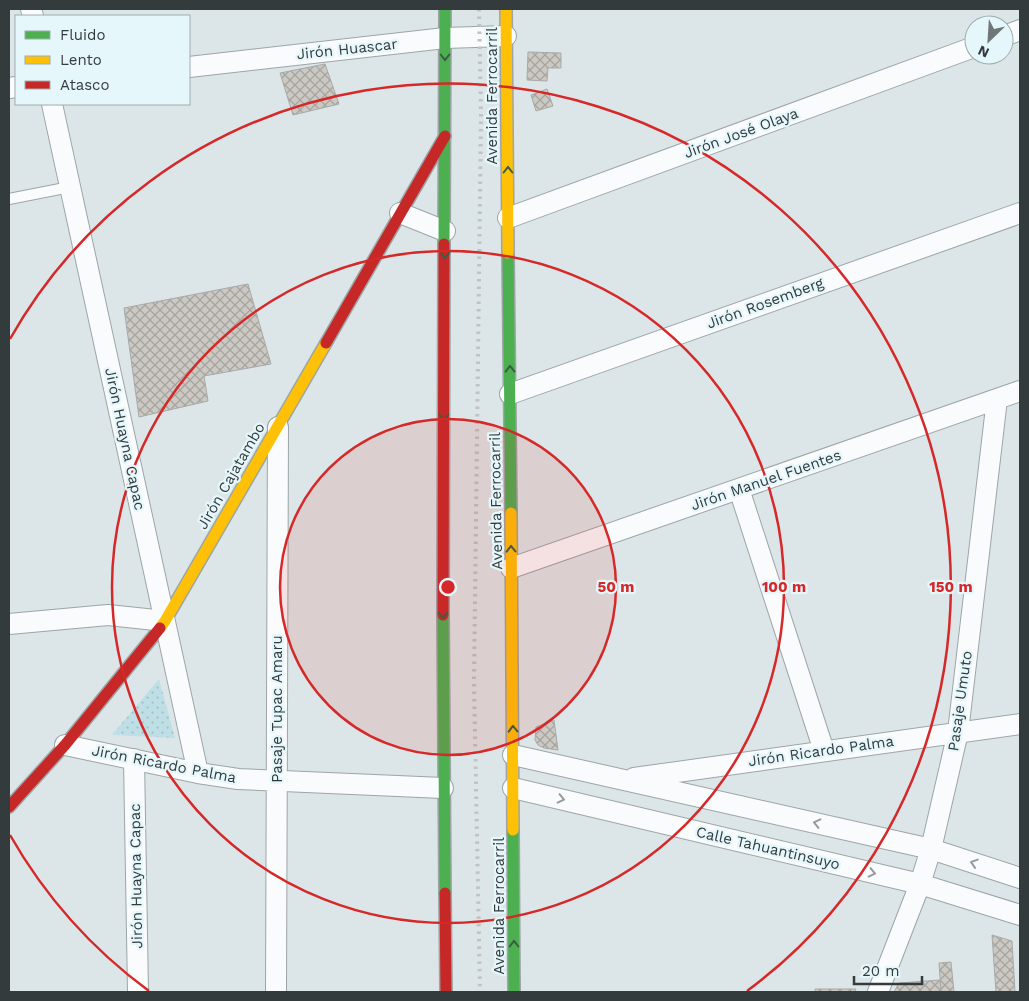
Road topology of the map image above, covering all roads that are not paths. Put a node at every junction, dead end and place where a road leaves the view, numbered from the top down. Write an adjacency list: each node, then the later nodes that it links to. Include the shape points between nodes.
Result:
1 (445, 9): 4 (main road)
2 (506, 9): 3 (main road, Avenida Ferrocarril)
3 (506, 36): 4 (street, Jirón Huascar); 13 (main road, Avenida Ferrocarril, one-way to 3)
4 (445, 38): 6 (street, Jirón Huascar); 8 (main road, one-way to 8)
5 (964, 51): 13 (street, Jirón José Olaya)
6 (190, 67)
7 (52, 105): 9 (street, Jirón Huayna Capac)
8 (445, 136): 11 (main road, Jirón Cajatambo); 14 (main road)
9 (70, 187): 10 (lane); 21 (street, Jirón Huayna Capac)
10 (9, 199)
11 (400, 213): 14 (street); 18 (main road, Jirón Cajatambo)
12 (1020, 213): 16 (street, Jirón Rosemberg)
13 (508, 218): 16 (main road, Avenida Ferrocarril, one-way to 13)
14 (445, 231): 32 (main road, one-way to 32)
15 (1020, 391): 17 (street, Jirón Manuel Fuentes)
16 (510, 394): 20 (main road, Avenida Ferrocarril, one-way to 16)
17 (997, 399): 19 (street, Jirón Manuel Fuentes); 24 (street, Pasaje Umuto)
18 (278, 425): 21 (main road, Jirón Cajatambo); 31 (street, Pasaje Tupac Amaru)
19 (740, 489): 20 (street, Jirón Manuel Fuentes); 26 (street)
20 (511, 568): 27 (main road, Avenida Ferrocarril, one-way to 20)
21 (165, 621): 22 (street, via 108,615); 25 (main road, Jirón Cajatambo); 29 (street, Jirón Huayna Capac)
22 (9, 624)
23 (1020, 724): 24 (street, Jirón Ricardo Palma)
24 (958, 732): 26 (street, Jirón Ricardo Palma); 35 (street, Pasaje Umuto)
25 (64, 745): 28 (street, Jirón Ricardo Palma); 34 (main road, Jirón Cajatambo)
26 (824, 751): 30 (street, Jirón Ricardo Palma)
27 (513, 755): 30 (street); 33 (main road, Avenida Ferrocarril)
28 (134, 759): 29 (street, Jirón Ricardo Palma); 39 (street, Jirón Huayna Capac)
29 (198, 774): 31 (street, Jirón Ricardo Palma)
30 (622, 780): 35 (street, one-way to 30)
31 (277, 781): 32 (street, Jirón Ricardo Palma); 40 (street, Pasaje Tupac Amaru)
32 (443, 788): 41 (main road)
33 (513, 788): 37 (street, Calle Tahuantinsuyo, one-way to 37); 42 (main road, Avenida Ferrocarril, one-way to 33)
34 (9, 807)
35 (931, 849): 36 (street, one-way to 35); 37 (street, Pasaje Umuto)
36 (1020, 878)
37 (920, 884): 38 (street, Calle Tahuantinsuyo); 43 (street, Pasaje Umuto)
38 (1020, 915)
39 (138, 992)
40 (276, 992)
41 (446, 992)
42 (514, 992)
43 (878, 992)

